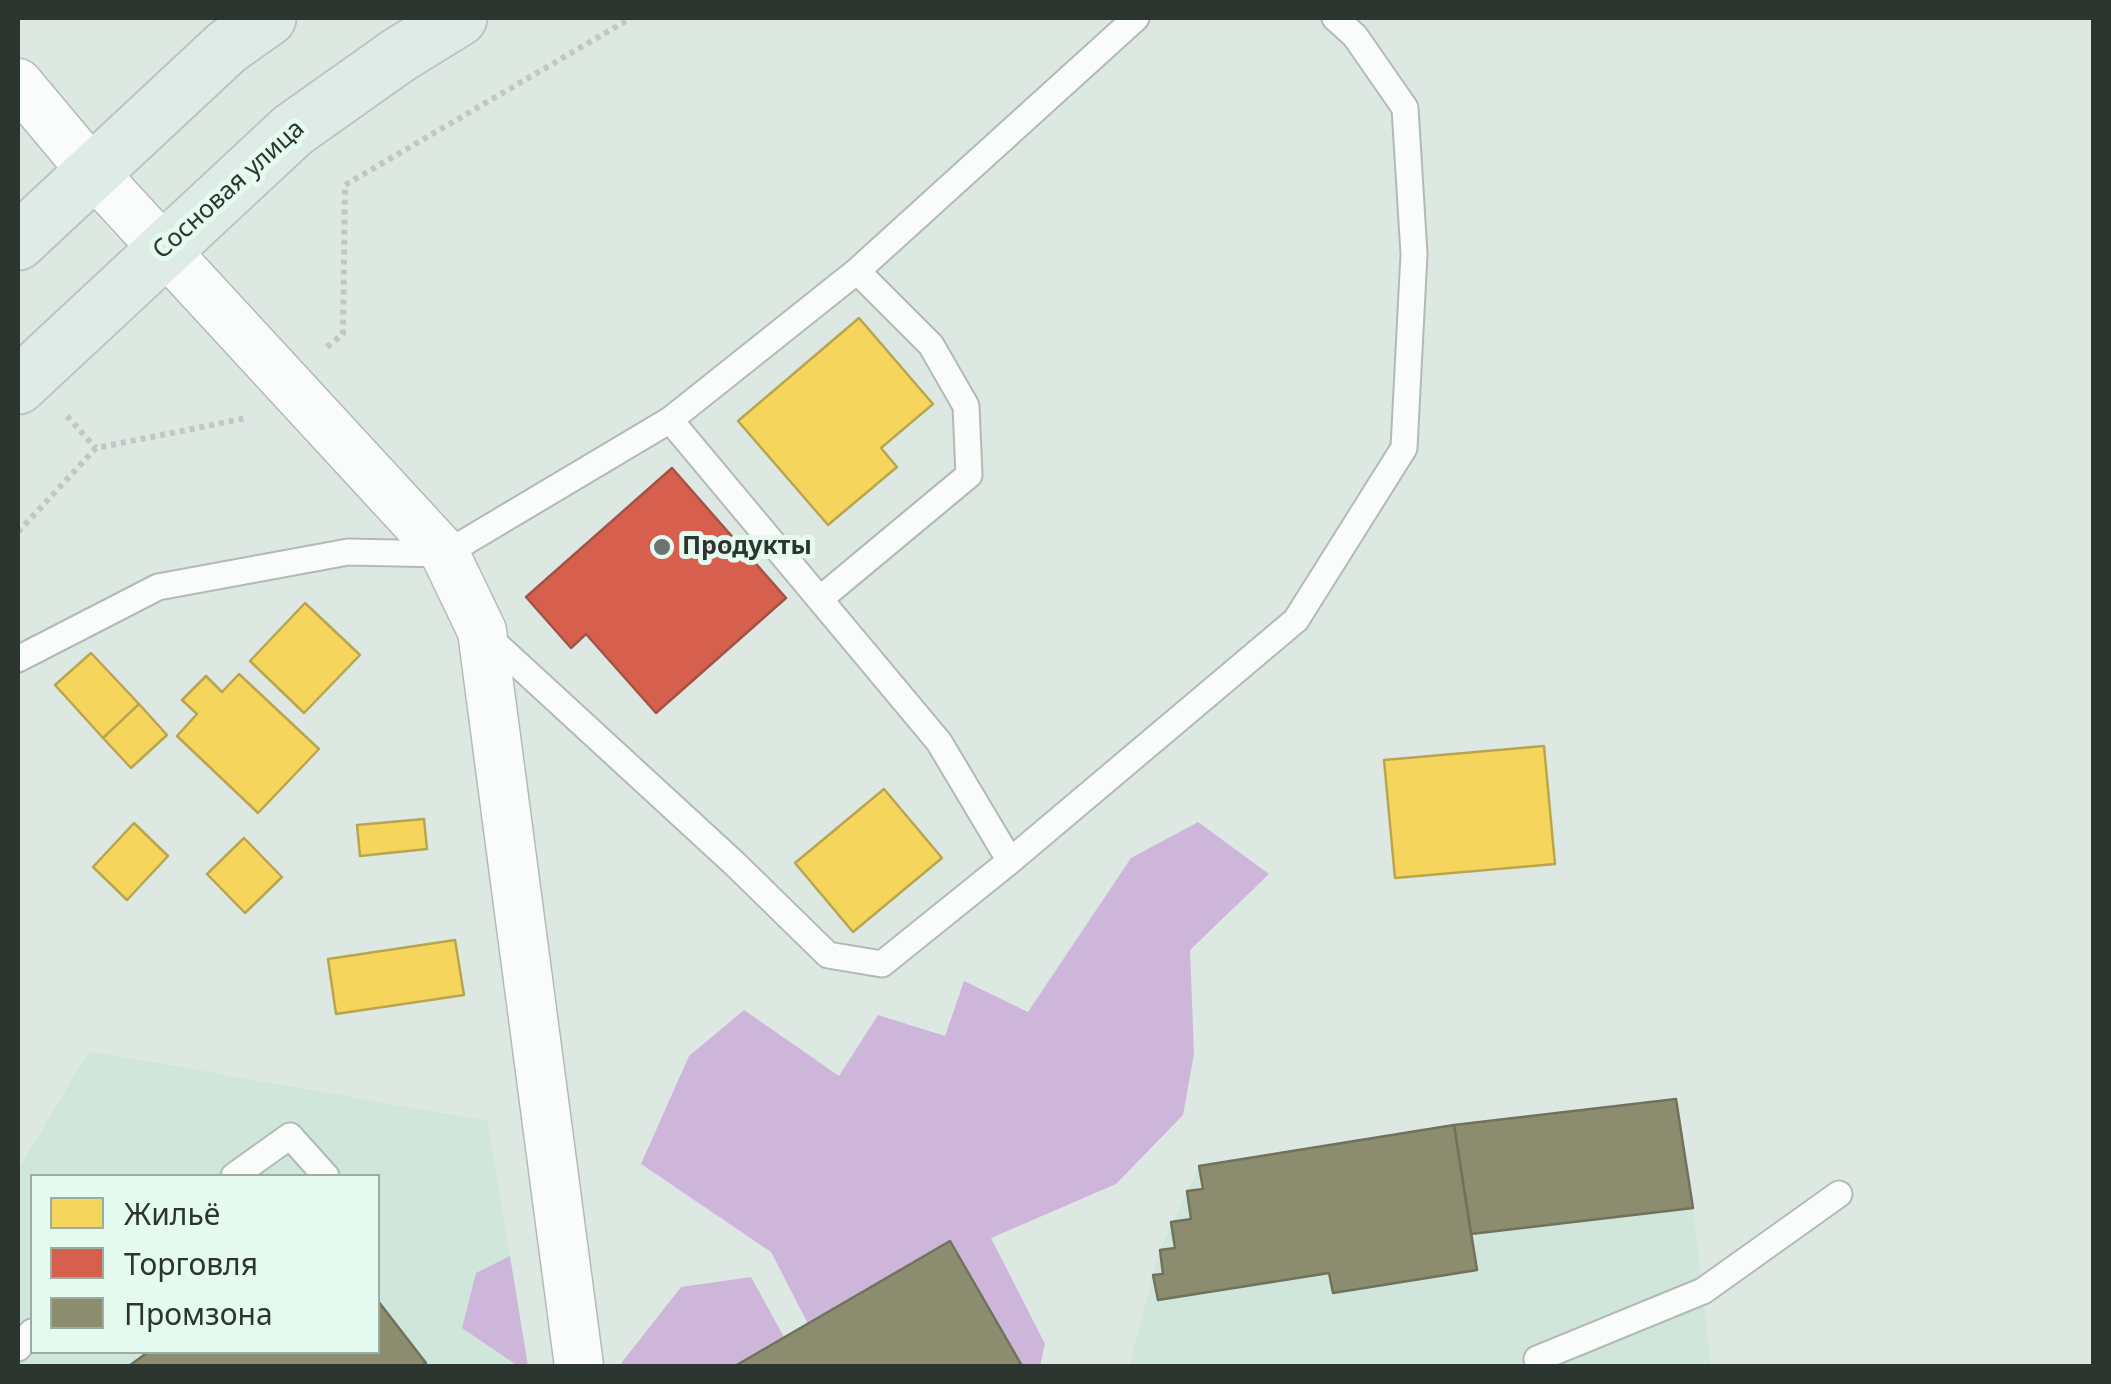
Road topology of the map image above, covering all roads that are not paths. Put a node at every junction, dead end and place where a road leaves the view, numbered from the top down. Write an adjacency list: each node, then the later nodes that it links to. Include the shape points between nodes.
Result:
1 (268, 18): 6 (main road, via 227,46)
2 (459, 18): 8 (main road, Сосновая улица, via 292,130)
3 (1136, 18): 9 (lane)
4 (1335, 18): 16 (lane, via 1405,108 1414,254 1404,448 1296,620)
5 (18, 83): 6 (street)
6 (91, 170): 7 (main road); 8 (street)
7 (18, 242)
8 (164, 248): 10 (main road, Сосновая улица); 12 (street)
9 (857, 271): 11 (lane); 13 (lane, via 931,346 966,406 970,475)
10 (18, 386)
11 (670, 420): 12 (lane); 13 (lane)
12 (445, 554): 14 (street); 15 (lane, via 348,552 158,586)
13 (820, 599): 16 (lane, via 938,742)
14 (482, 631): 16 (lane, via 828,956 882,964); 21 (street)
15 (18, 659)
16 (1010, 861)
17 (237, 1174): 18 (lane, via 290,1136)
18 (324, 1174)
19 (1839, 1194): 20 (lane, via 1703,1292)
20 (1529, 1364)
21 (579, 1366)

